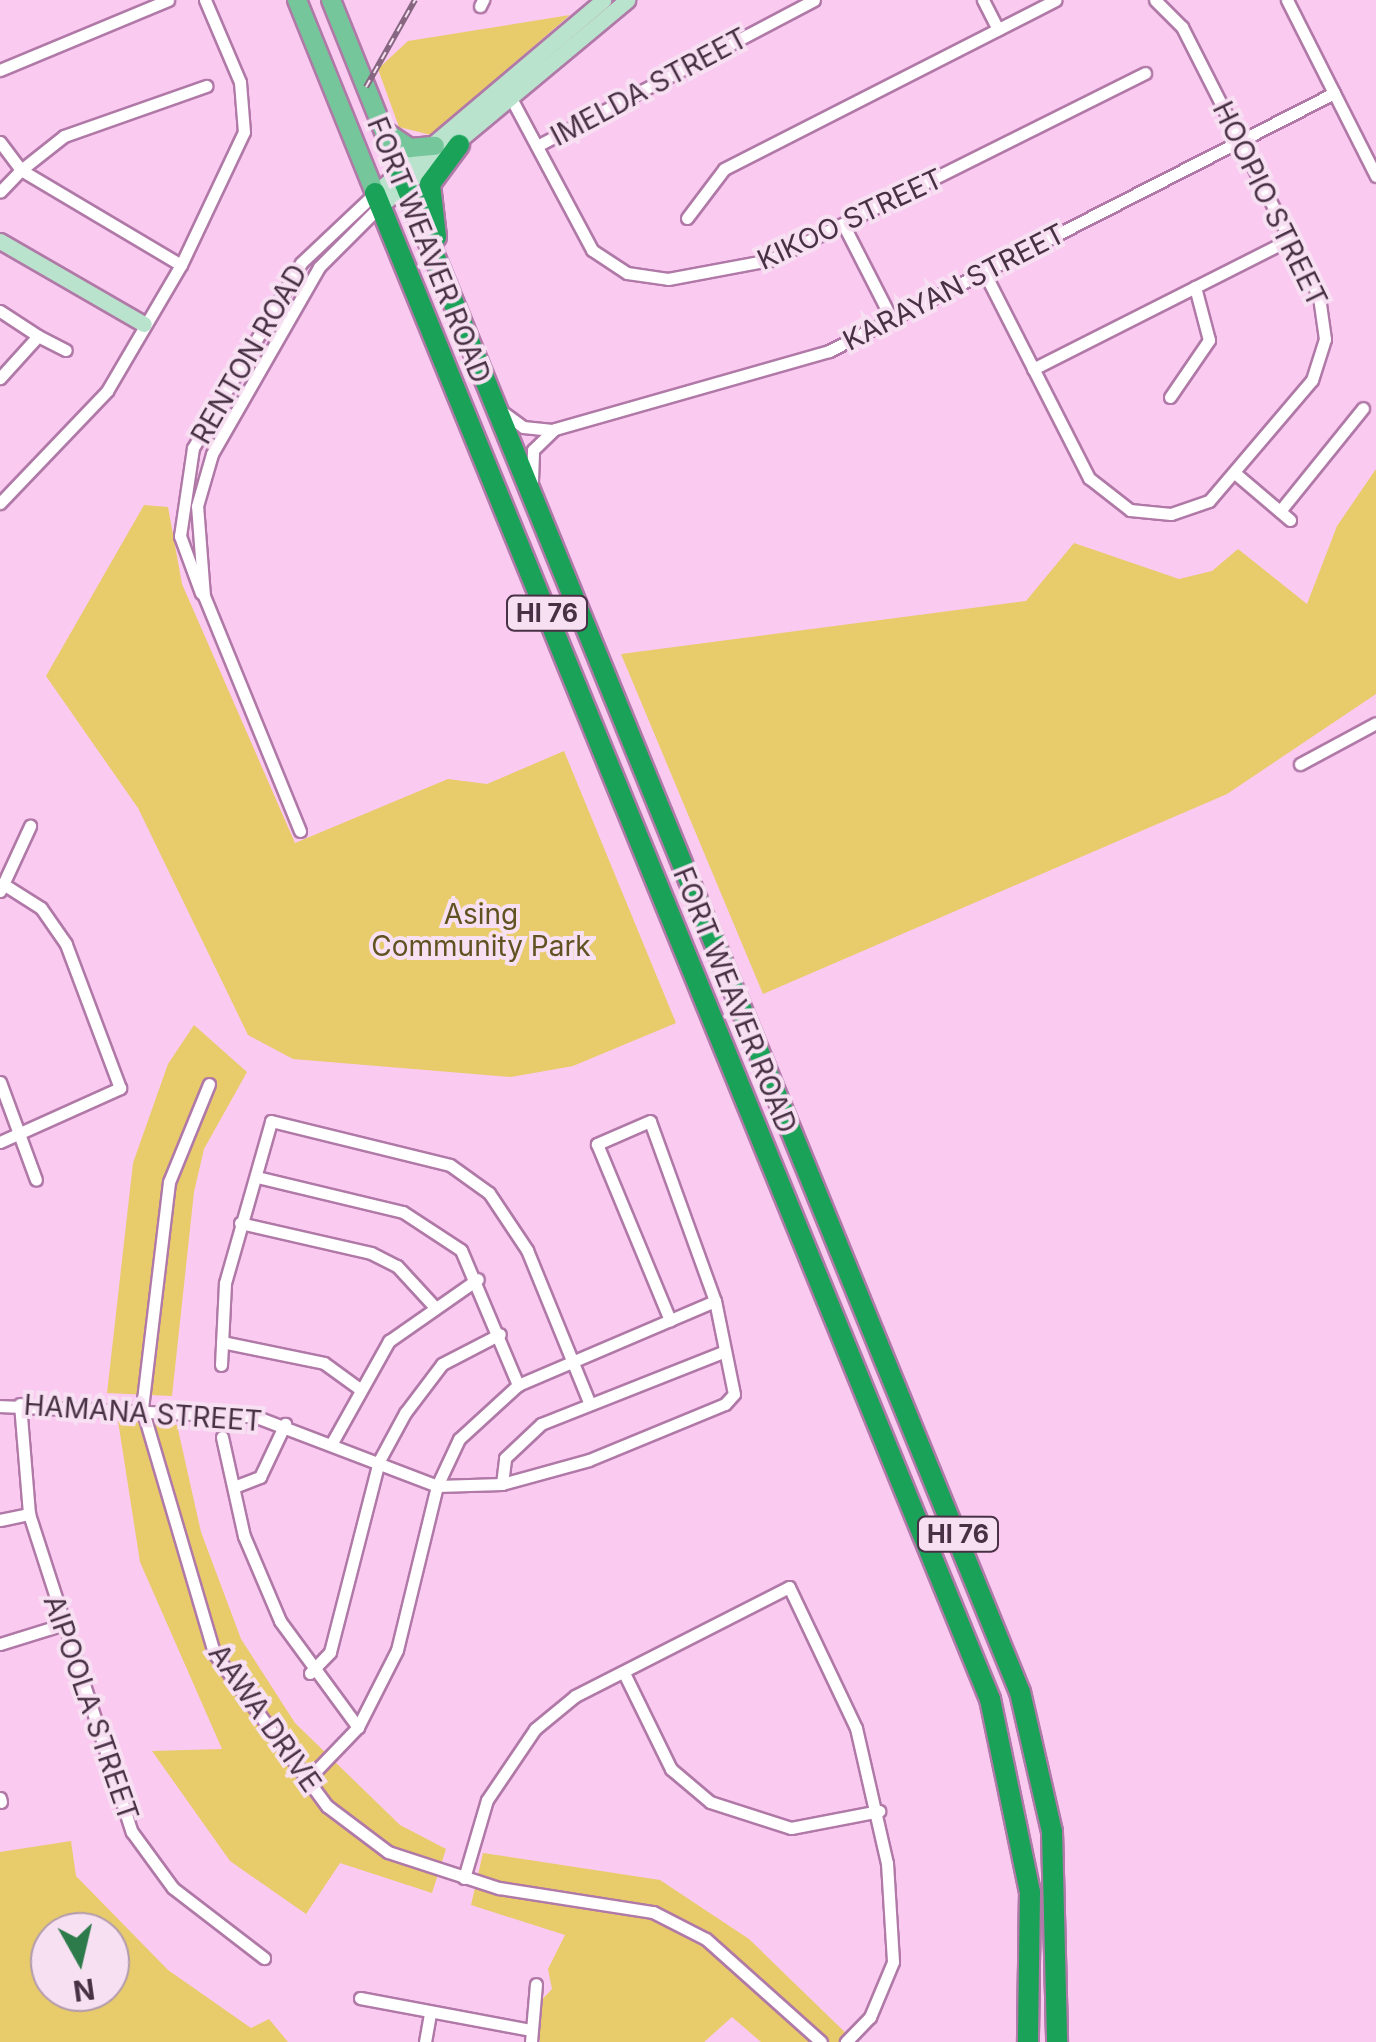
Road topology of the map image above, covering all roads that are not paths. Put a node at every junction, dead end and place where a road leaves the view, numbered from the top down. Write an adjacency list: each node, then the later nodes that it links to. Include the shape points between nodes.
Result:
1 (168, 0): 14 (street)
2 (206, 0): 34 (street, via 240,82 244,132)
3 (297, 0): 27 (main road, FORT WEAVER ROAD / HI 76)
4 (330, 0): 19 (main road, FORT WEAVER ROAD / HI 76)
5 (602, 0): 13 (street, RENTON ROAD)
6 (627, 0): 13 (street, RENTON ROAD)
7 (814, 0): 24 (street, IMELDA STREET)
8 (983, 0): 12 (street)
9 (1055, 0): 12 (street)
10 (1155, 0): 20 (street, HOOPIO STREET, via 1182,28)
11 (1287, 0): 17 (street)
12 (998, 29): 29 (street, via 724,169)
13 (579, 31): 18 (street, RENTON ROAD); 23 (street, RENTON ROAD)
14 (0, 70)
15 (1145, 73): 30 (street, KIKOO STREET)
16 (206, 86): 25 (street, via 64,136)
17 (1334, 92): 20 (street, KARAYAN STREET); 26 (street)
18 (512, 100): 22 (street, RENTON ROAD); 24 (street, KIKOO STREET)
19 (382, 128): 23 (main road, via 410,148); 27 (main road, FORT WEAVER ROAD / HI 76)
20 (1240, 141): 31 (street, HOOPIO STREET); 35 (street, KARAYAN STREET)
21 (0, 142): 25 (street)
22 (460, 144): 27 (street, RENTON ROAD); 33 (highway, via 430,184)
23 (435, 146): 27 (street, RENTON ROAD)
24 (537, 146): 30 (street, KIKOO STREET, via 586,242 637,277 742,269)
25 (21, 170): 28 (street); 34 (street)
26 (1376, 176)
27 (390, 191): 33 (highway, FORT WEAVER ROAD / HI 76); 51 (street, RENTON ROAD, via 325,259 208,463 195,521); 51 (street, RENTON ROAD, via 300,263 193,448 180,536); 105 (highway, FORT WEAVER ROAD / HI 76, via 1008,1757 1030,1892)
28 (0, 192)
29 (687, 218)
30 (844, 226): 38 (street)
31 (1290, 239): 36 (street); 48 (street, HOOPIO STREET, via 1322,307 1324,350 1312,380)
32 (0, 242): 39 (street)
33 (434, 258): 45 (highway, FORT WEAVER ROAD / HI 76)
34 (181, 265): 39 (street)
35 (984, 272): 38 (street, KARAYAN STREET); 42 (street, HOOPIO STREET)
36 (1195, 287): 42 (street); 44 (street, via 1209,340)
37 (0, 311): 40 (street)
38 (892, 320): 47 (street, KARAYAN STREET, via 798,363 666,390)
39 (144, 324): 50 (street, via 107,391)
40 (38, 336): 41 (street); 43 (street)
41 (66, 350)
42 (1033, 368): 48 (street, HOOPIO STREET, via 1089,478 1121,505 1181,513)
43 (0, 378)
44 (1170, 398)
45 (492, 400): 47 (street, via 523,427); 49 (highway, FORT WEAVER ROAD / HI 76)
46 (1364, 408): 48 (street, via 1285,515)
47 (554, 430): 49 (street, via 531,455)
48 (1236, 474)
49 (534, 499): 106 (highway, FORT WEAVER ROAD / HI 76, via 1020,1692 1052,1832)
50 (0, 503)
51 (204, 596): 55 (street, RENTON ROAD)
52 (1376, 723): 53 (street)
53 (1300, 764)
54 (30, 826): 56 (street)
55 (300, 831)
56 (2, 888): 59 (street, via 42,908 66,944 120,1088)
57 (0, 1082): 59 (street)
58 (209, 1084): 78 (street, AAWA DRIVE, via 170,1182)
59 (21, 1134): 60 (street); 62 (street)
60 (0, 1142)
61 (256, 1177): 63 (street); 64 (street, via 403,1212 461,1250); 71 (street, via 271,1121 420,1156 472,1178 528,1250)
62 (36, 1180)
63 (240, 1222): 66 (street, via 370,1253 397,1266); 69 (street)
64 (478, 1280): 66 (street); 68 (street)
65 (715, 1302): 67 (street); 67 (street, HAMANA STREET, via 653,1123 598,1144); 70 (street, HAMANA STREET)
66 (432, 1304): 74 (street)
67 (670, 1320): 71 (street)
68 (500, 1334): 73 (street); 82 (street, via 442,1364)
69 (222, 1342): 72 (street); 74 (street, via 324,1363)
70 (725, 1351): 75 (street); 83 (street, HAMANA STREET, via 734,1394 725,1404)
71 (571, 1362): 73 (street); 75 (street)
72 (221, 1366)
73 (518, 1385): 85 (street, via 458,1439)
74 (357, 1387): 81 (street)
75 (589, 1402): 83 (street, via 520,1440 505,1458)
76 (20, 1404): 77 (street, HAMANA STREET); 78 (street, HAMANA STREET); 86 (street, AIPOOLA STREET)
77 (0, 1406)
78 (142, 1408): 79 (street, HAMANA STREET); 93 (street, AAWA DRIVE, via 214,1652)
79 (285, 1424): 81 (street, HAMANA STREET); 84 (street, HAMANA STREET, via 260,1477)
80 (222, 1437): 84 (street, HAMANA STREET)
81 (333, 1442): 82 (street, HAMANA STREET)
82 (379, 1461): 85 (street, HAMANA STREET); 90 (street, via 342,1618 330,1652)
83 (502, 1484): 85 (street, HAMANA STREET)
84 (234, 1486): 90 (street, HAMANA STREET, via 258,1570)
85 (437, 1486): 92 (street, via 397,1650)
86 (28, 1514): 87 (street); 88 (street, AIPOOLA STREET)
87 (0, 1520)
88 (61, 1625): 89 (street); 96 (street, AIPOOLA STREET, via 132,1832 173,1888)
89 (0, 1644)
90 (310, 1673): 92 (street, HAMANA STREET)
91 (624, 1673): 94 (street, via 671,1769 710,1802 791,1828); 94 (street, via 789,1587 838,1680); 95 (street, via 575,1696 508,1761)
92 (358, 1728): 93 (street)
93 (306, 1782): 95 (street, AAWA DRIVE, via 388,1852)
94 (878, 1810): 104 (street, via 892,1962 885,1991)
95 (464, 1878): 103 (street, AAWA DRIVE, via 652,1912 706,1939)
96 (264, 1958)
97 (536, 1984): 100 (street)
98 (360, 1998): 99 (street)
99 (430, 2013): 100 (street); 101 (street)
100 (526, 2029): 102 (street)
101 (425, 2042)
102 (531, 2042)
103 (821, 2042)
104 (846, 2042)
105 (1028, 2042)
106 (1057, 2042)

